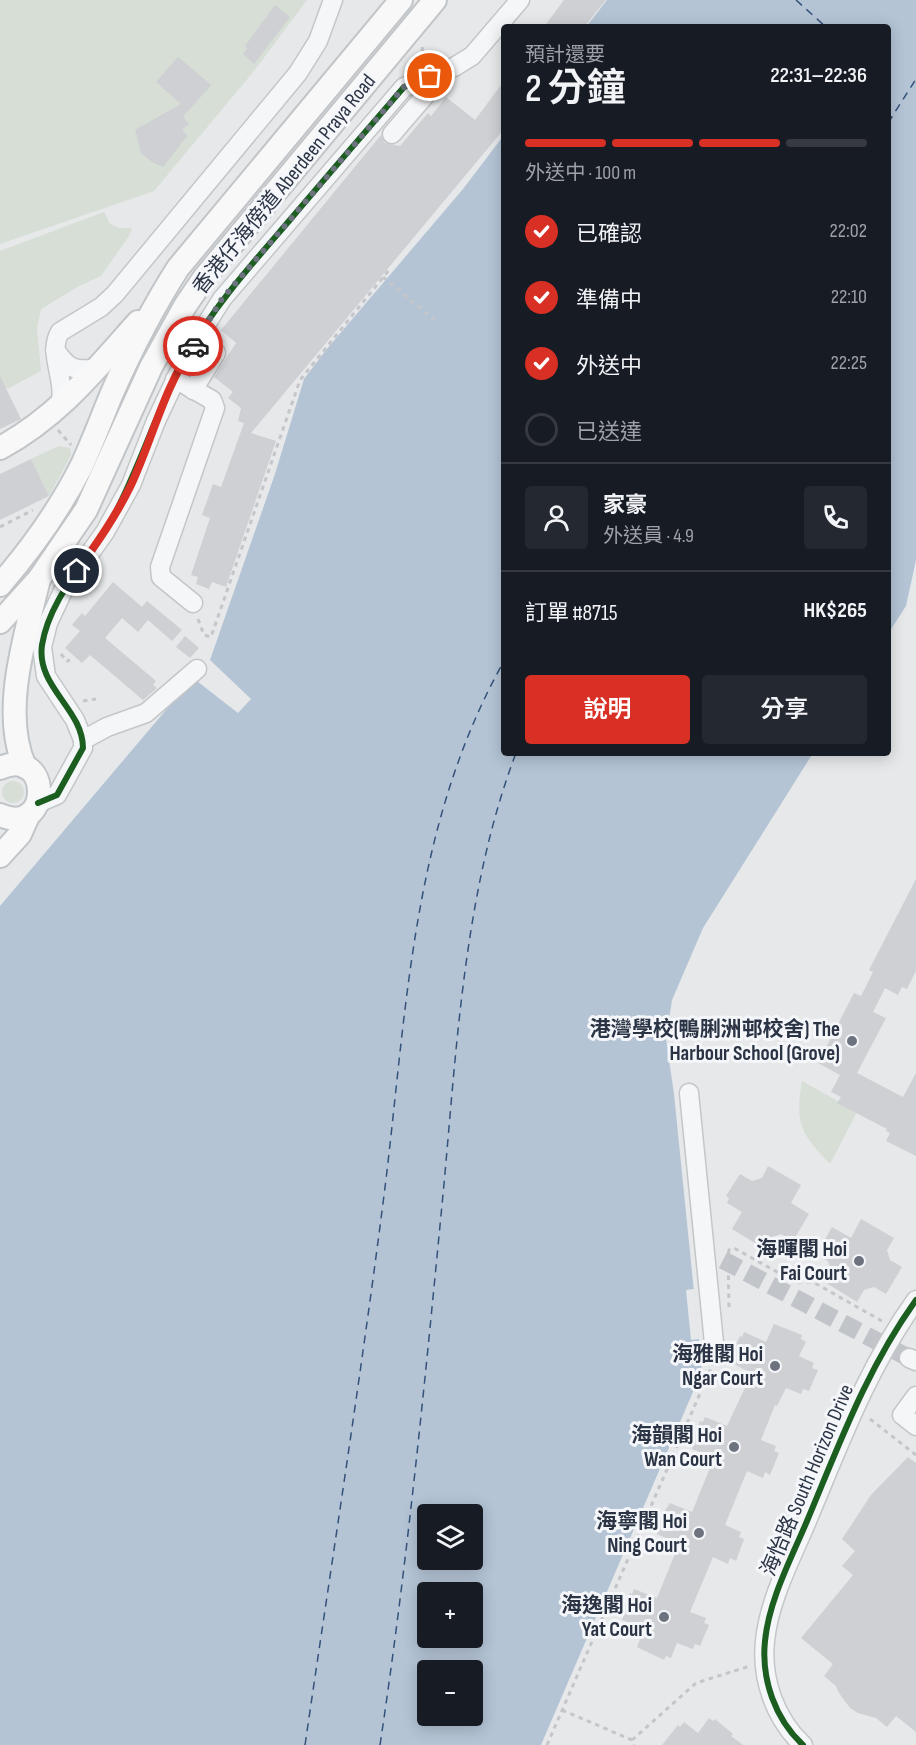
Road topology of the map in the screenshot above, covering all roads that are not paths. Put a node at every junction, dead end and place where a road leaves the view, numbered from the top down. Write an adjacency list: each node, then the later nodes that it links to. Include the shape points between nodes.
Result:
1 (333, 0): 11 (street, via 318,41 298,74 115,294 91,314 64,327)
2 (401, 0): 9 (main road, 香港仔海傍道 Aberdeen Praya Road, via 199,241)
3 (435, 0): 17 (main road, 香港仔海傍道 Aberdeen Praya Road, via 184,306 151,367 86,510)
4 (520, 0): 5 (street, via 472,56)
5 (428, 72): 6 (street, via 404,87); 7 (street, via 429,91)
6 (393, 100): 7 (street); 10 (street, via 222,299)
7 (409, 114): 8 (street)
8 (392, 134)
9 (159, 298): 12 (main road); 18 (main road, 香港仔海傍道 Aberdeen Praya Road, via 82,465 44,530)
10 (196, 340): 13 (street); 14 (street, via 216,353)
11 (54, 346): 12 (street, via 71,368); 15 (street, via 62,380)
12 (96, 368): 15 (main road)
13 (175, 379): 14 (street); 23 (street, via 131,484 105,532 63,591 48,623 42,647 46,676 75,720)
14 (194, 390): 19 (street, via 212,400 215,408 160,567 162,577)
15 (60, 406): 16 (main road)
16 (0, 448)
17 (39, 579): 20 (main road, 香港仔海傍道 Aberdeen Praya Road); 25 (main road, via 16,678 17,743)
18 (0, 585)
19 (193, 603)
20 (0, 622)
21 (197, 669): 23 (street, via 146,712)
22 (0, 736): 24 (main road)
23 (83, 740): 26 (street, via 83,748)
24 (0, 767): 25 (main road, via 8,765)
25 (31, 772): 26 (street); 27 (main road, via 40,793)
26 (66, 777): 27 (street, via 57,795)
27 (33, 809): 28 (main road, via 13,819); 29 (main road, via 20,834)
28 (0, 815)
29 (0, 856)
30 (689, 1093): 32 (street, via 714,1260)
31 (916, 1300): 35 (street, 海怡路 South Horizon Drive, via 862,1392 768,1622 768,1685 785,1724)
32 (715, 1348)
33 (916, 1396): 34 (street, via 902,1415)
34 (916, 1426)
35 (803, 1745)

